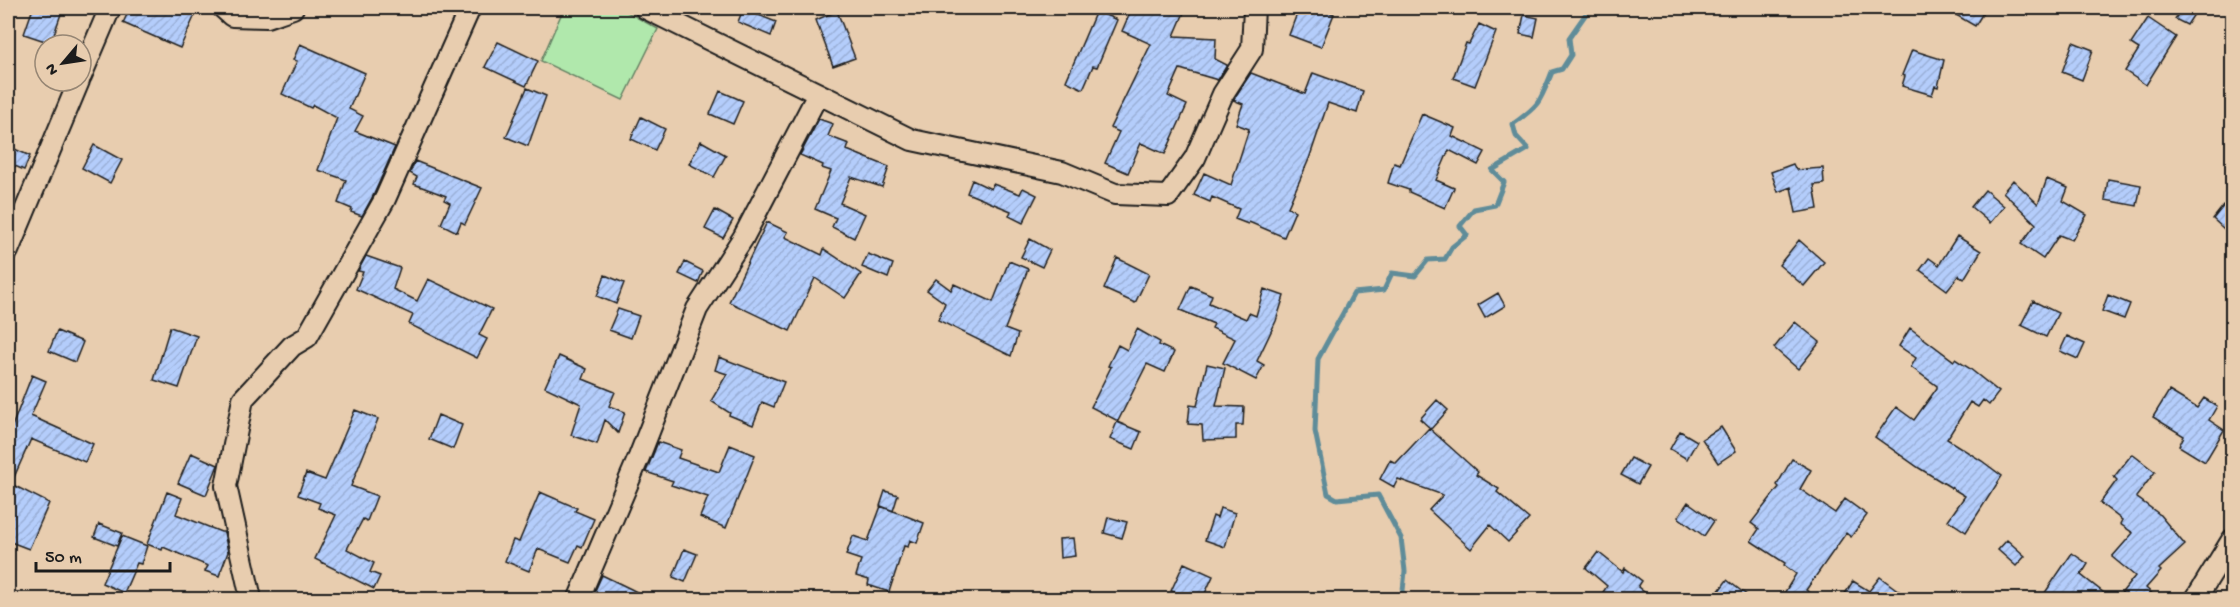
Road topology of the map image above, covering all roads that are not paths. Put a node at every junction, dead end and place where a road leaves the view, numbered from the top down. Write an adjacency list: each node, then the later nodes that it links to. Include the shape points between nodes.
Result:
1 (110, 8): 7 (street)
2 (223, 8): 3 (street, via 232,16 267,16)
3 (293, 8)
4 (470, 8): 12 (street, via 385,199 307,337 292,346 243,399 226,486)
5 (645, 8): 9 (street)
6 (1254, 8): 9 (street, via 1252,49 1223,94 1195,158 1168,196 1115,194 1062,172 912,140)
7 (93, 48)
8 (74, 93): 10 (street)
9 (818, 94): 13 (street, via 743,238 697,309)
10 (8, 251)
11 (2232, 540): 14 (street)
12 (250, 594)
13 (578, 600)
14 (2195, 600)

